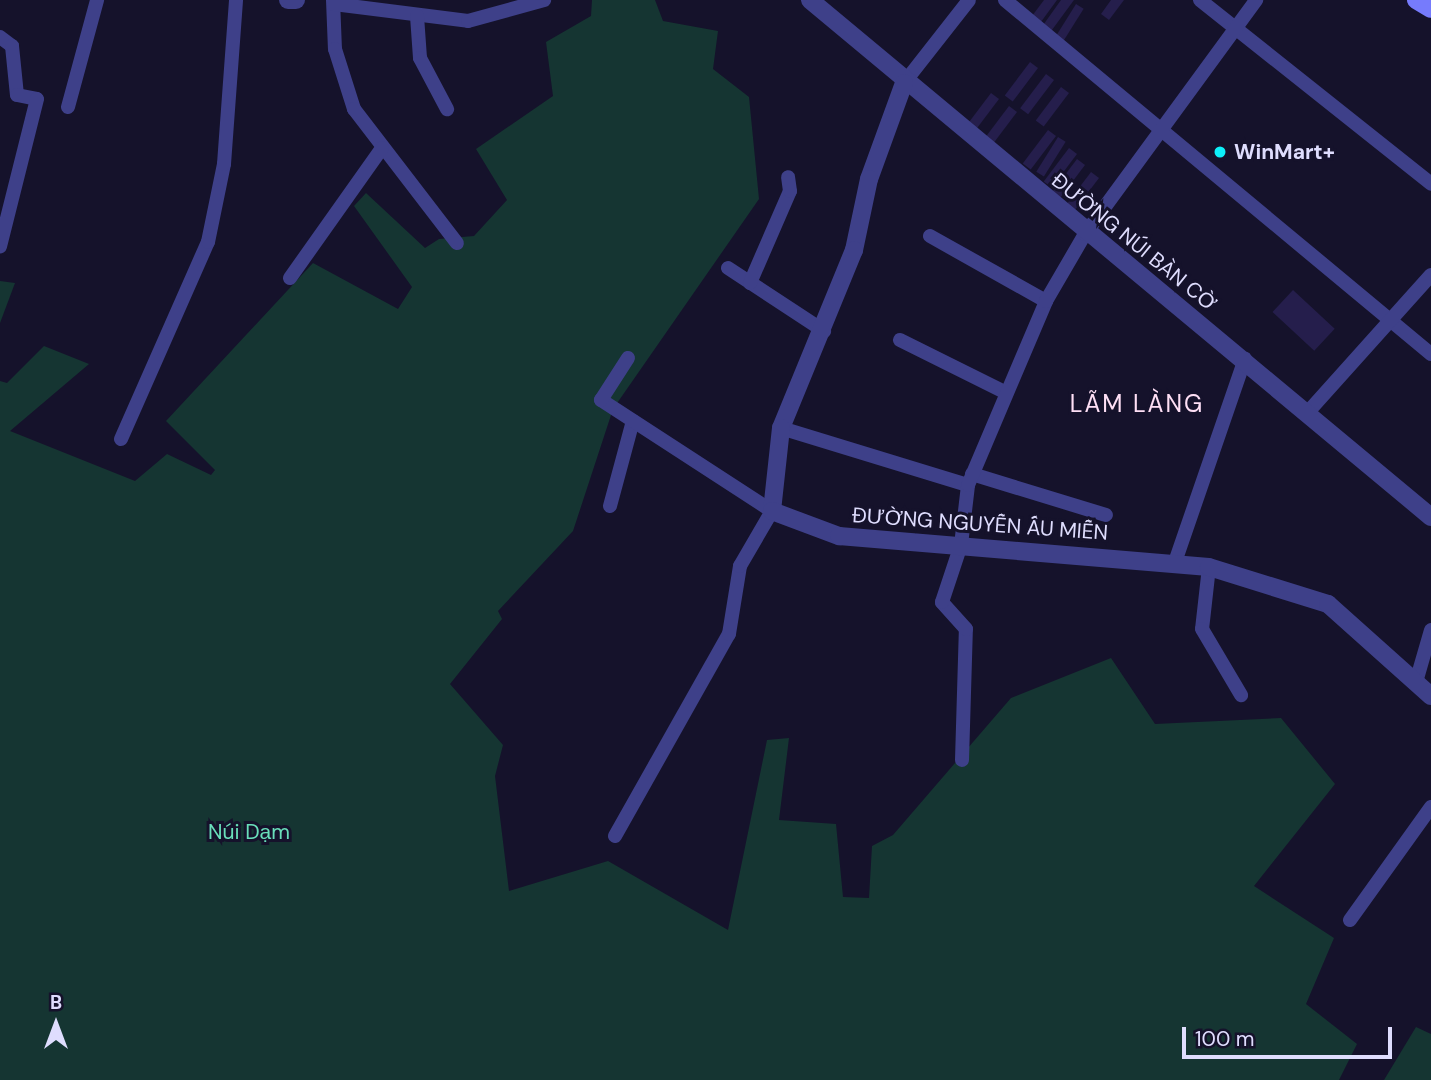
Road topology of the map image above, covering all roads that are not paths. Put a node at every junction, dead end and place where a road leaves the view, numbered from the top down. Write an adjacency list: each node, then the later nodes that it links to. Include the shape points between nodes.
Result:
1 (97, 0): 18 (street)
2 (236, 0): 43 (street, via 224,164 208,242)
3 (288, 0): 4 (street)
4 (296, 0)
5 (544, 0): 14 (street, via 468,21)
6 (810, 0): 17 (street, ĐƯỜNG NÚI BÀN CỜ)
7 (969, 0): 17 (street)
8 (1005, 0): 20 (street)
9 (1200, 0): 15 (street)
10 (1256, 0): 15 (street)
11 (1416, 0): 13 (main road)
12 (333, 2): 14 (street); 21 (street, via 335,49 354,109)
13 (1431, 9)
14 (417, 16): 19 (street, via 420,58)
15 (1236, 29): 20 (street); 23 (street)
16 (0, 37): 27 (street, via 12,46 17,95 37,99)
17 (904, 83): 24 (street, ĐƯỜNG NÚI BÀN CỜ); 34 (street)
18 (68, 107)
19 (447, 109)
20 (1162, 132): 24 (street); 33 (street)
21 (382, 148): 26 (street); 30 (street)
22 (788, 177): 31 (street, via 786,201)
23 (1431, 184)
24 (1085, 234): 32 (street); 38 (street, ĐƯỜNG NÚI BÀN CỜ)
25 (930, 236): 32 (street)
26 (457, 243)
27 (0, 246)
28 (728, 268): 31 (street)
29 (1431, 275): 33 (street)
30 (290, 278)
31 (750, 283): 34 (street)
32 (1046, 301): 39 (street)
33 (1386, 318): 36 (street); 40 (street)
34 (824, 331): 42 (street)
35 (900, 340): 39 (street)
36 (1431, 354)
37 (628, 358): 41 (street, via 601,401)
38 (1245, 359): 40 (street, ĐƯỜNG NÚI BÀN CỜ); 50 (street)
39 (1007, 393): 44 (street)
40 (1308, 412): 48 (street, ĐƯỜNG NÚI BÀN CỜ)
41 (634, 421): 45 (street); 46 (street)
42 (781, 428): 44 (street); 46 (street)
43 (121, 439)
44 (970, 479): 47 (street); 49 (street)
45 (610, 506)
46 (772, 510): 49 (street, ĐƯỜNG NGUYỄN ẤU MIỄN, via 839,536); 58 (street, via 740,566 729,635)
47 (1106, 515)
48 (1431, 517)
49 (961, 545): 50 (street, ĐƯỜNG NGUYỄN ẤU MIỄN); 56 (street, via 942,602 967,629)
50 (1175, 562): 51 (street, ĐƯỜNG NGUYỄN ẤU MIỄN)
51 (1209, 567): 53 (street, ĐƯỜNG NGUYỄN ẤU MIỄN, via 1328,604); 54 (street, via 1202,629)
52 (1431, 630): 53 (street)
53 (1416, 682): 55 (street, ĐƯỜNG NGUYỄN ẤU MIỄN)
54 (1241, 695)
55 (1431, 696)
56 (962, 760)
57 (1431, 807): 59 (street)
58 (615, 836)
59 (1350, 920)

